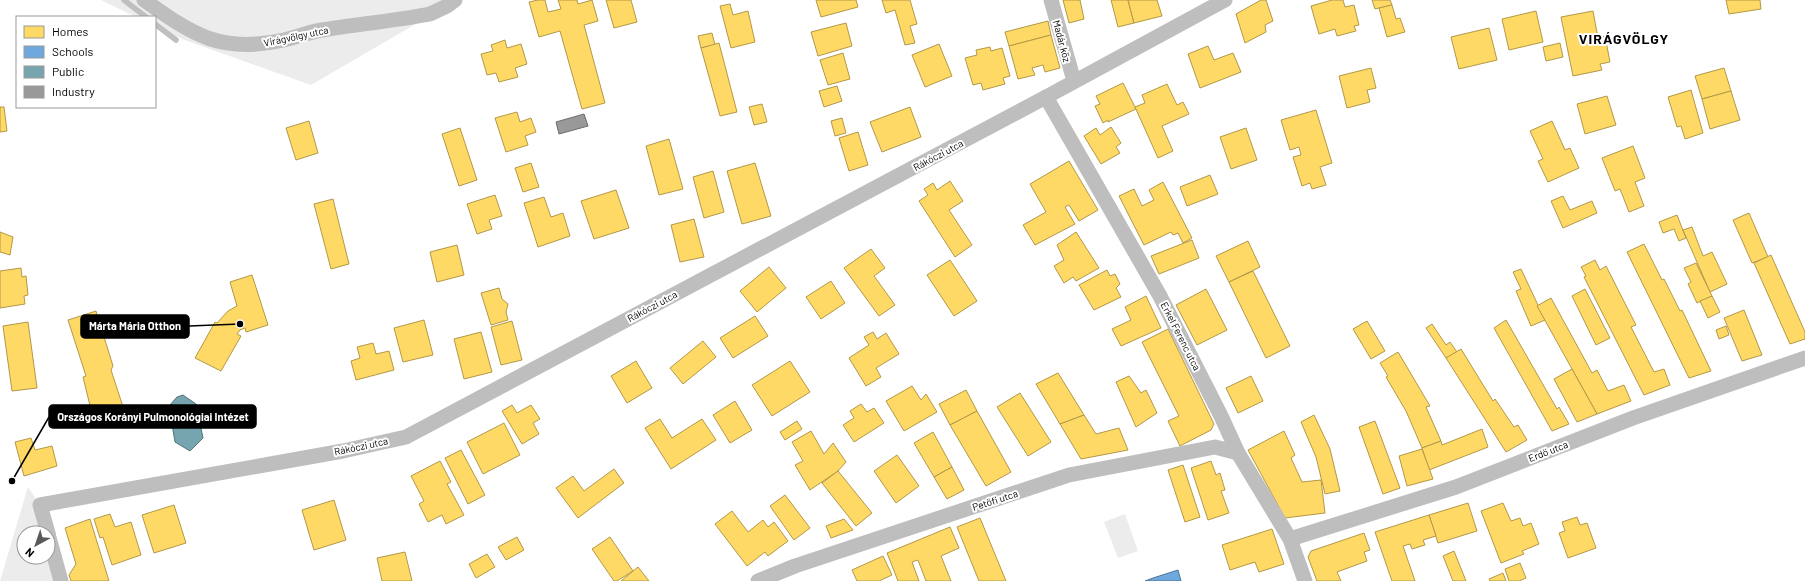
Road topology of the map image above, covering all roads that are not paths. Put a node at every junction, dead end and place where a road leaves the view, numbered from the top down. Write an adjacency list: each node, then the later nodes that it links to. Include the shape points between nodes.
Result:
1 (144, 0): 2 (street, Virágvölgy utca, via 198,35 218,42 244,45 283,40 320,30 430,14)
2 (455, 0)
3 (1051, 0): 5 (street, Madár köz)
4 (1225, 0): 5 (street, Rákóczi utca)
5 (1074, 81): 6 (street, Rákóczi utca)
6 (1046, 97): 8 (street, Erkel Ferenc utca, via 1160,296 1222,416); 9 (street, Rákóczi utca, via 406,436 343,451 40,505)
7 (1805, 358): 10 (street, Erdő utca, via 1633,418 1456,487)
8 (1238, 453): 10 (street, Erkel Ferenc utca); 13 (street, Petőfi utca, via 1215,447 1068,475 795,566)
9 (46, 525)
10 (1290, 539): 14 (street, Erkel Ferenc utca)
11 (56, 563): 12 (street)
12 (61, 581)
13 (758, 581)
14 (1305, 581)

